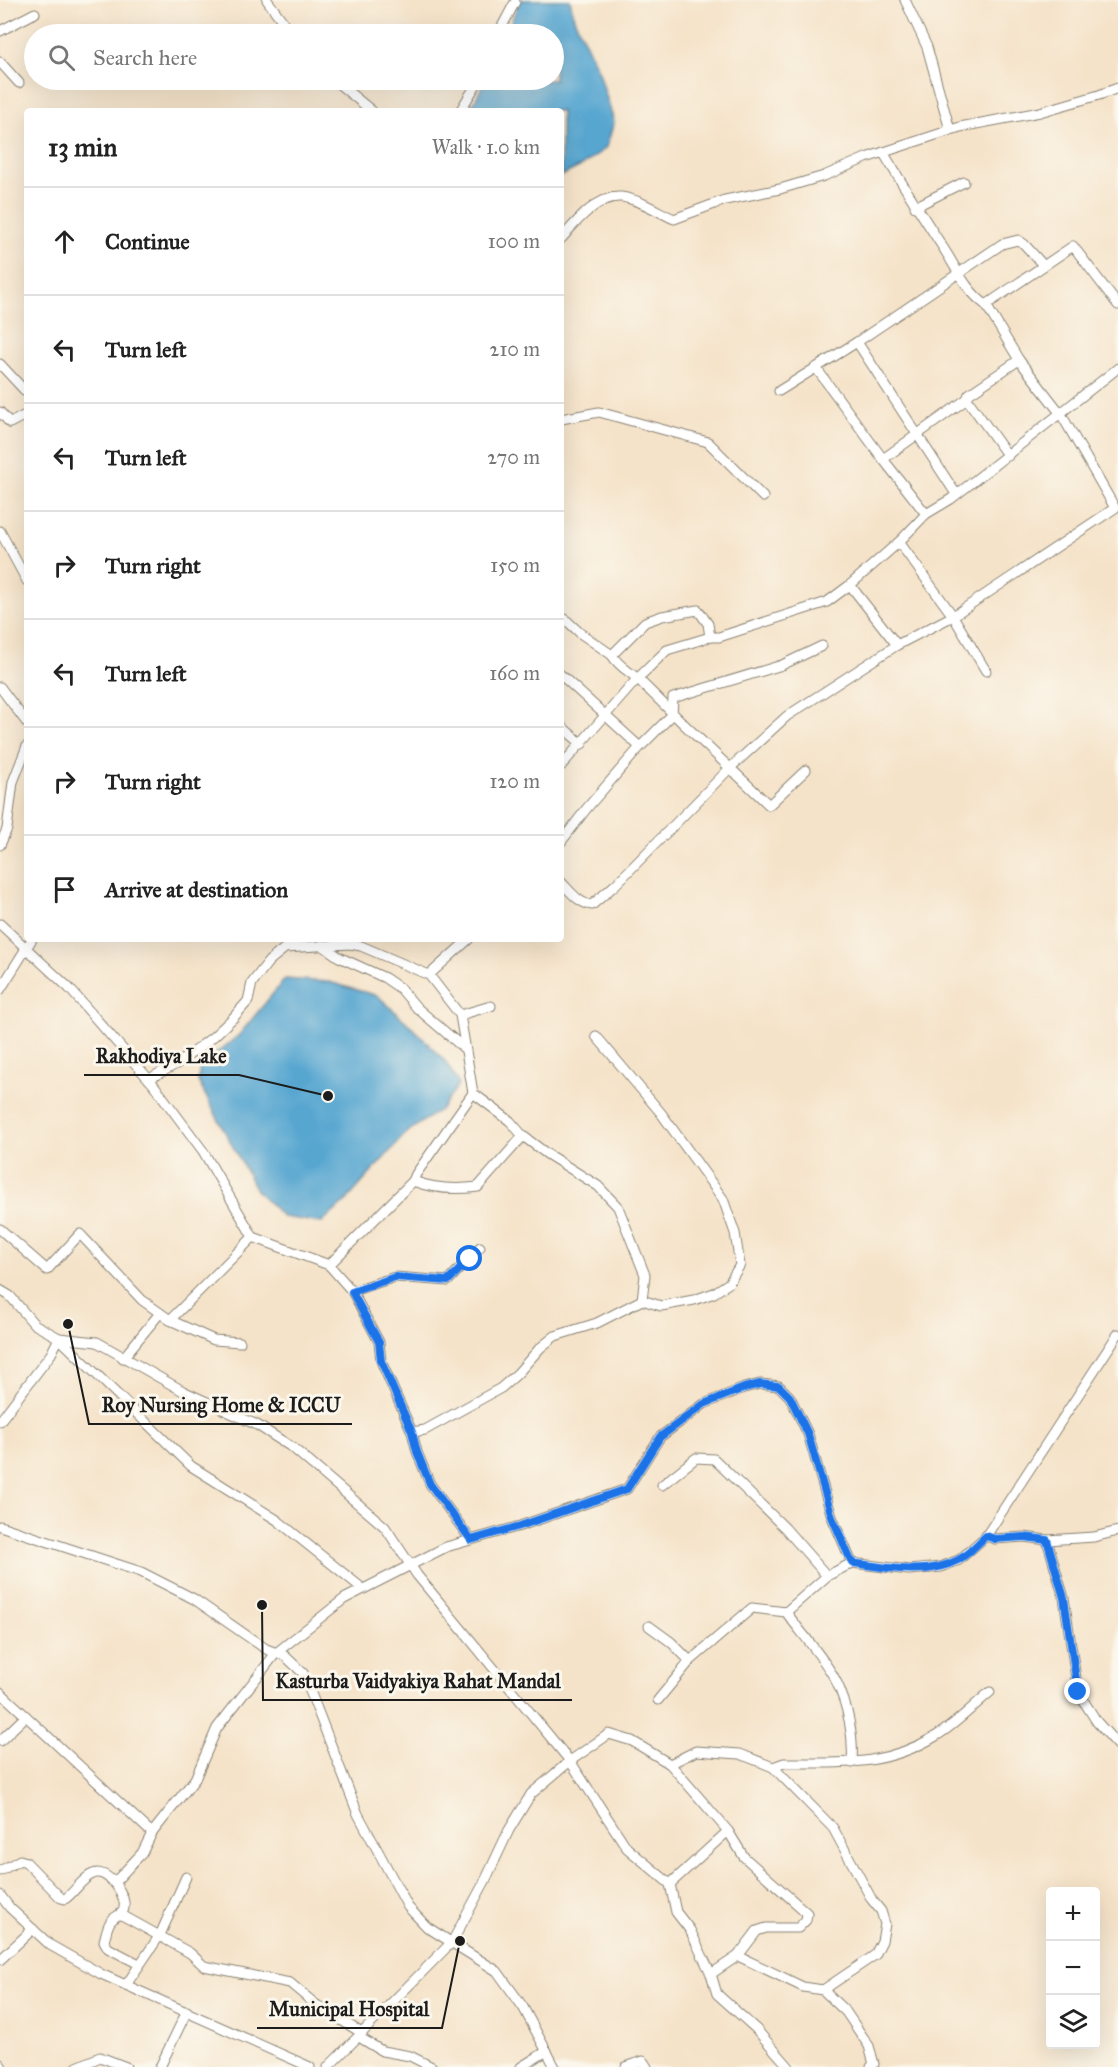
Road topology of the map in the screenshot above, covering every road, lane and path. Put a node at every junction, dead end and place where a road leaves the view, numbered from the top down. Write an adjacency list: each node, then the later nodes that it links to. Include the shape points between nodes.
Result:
1 (267, 0): 5 (street)
2 (905, 0): 15 (street, via 927,47)
3 (515, 2): 6 (street)
4 (35, 13): 7 (street)
5 (285, 24)
6 (503, 24)
7 (0, 30)
8 (0, 62): 9 (street)
9 (19, 83)
10 (1118, 88): 15 (street, via 1040,112)
11 (346, 90): 13 (street)
12 (473, 90): 14 (street)
13 (368, 108)
14 (462, 108)
15 (950, 130): 16 (street)
16 (883, 152): 18 (street); 19 (street, via 824,176 725,200 674,219 634,201 609,197)
17 (964, 182): 18 (street)
18 (915, 207): 21 (street)
19 (564, 236)
20 (1043, 265): 21 (street, via 1024,244 1013,240); 22 (street); 23 (street, via 1073,246)
21 (957, 274): 22 (street); 24 (street)
22 (986, 305): 25 (street)
23 (1118, 305)
24 (857, 342): 27 (street); 36 (street)
25 (1020, 360): 31 (street); 33 (street)
26 (0, 364): 29 (street)
27 (816, 368): 30 (street); 38 (street)
28 (1118, 369): 33 (street)
29 (24, 390)
30 (779, 391)
31 (967, 399): 36 (street); 37 (street)
32 (0, 412): 34 (street, via 10,423)
33 (1061, 414): 37 (street); 46 (street, via 1115,508)
34 (24, 416)
35 (564, 418): 40 (street, via 599,412 708,442)
36 (917, 435): 38 (street); 39 (street)
37 (1008, 456): 39 (street)
38 (883, 459): 41 (street)
39 (956, 494): 41 (street)
40 (763, 497)
41 (927, 514): 43 (street)
42 (0, 531): 44 (street)
43 (898, 542): 45 (street); 46 (street)
44 (24, 575)
45 (850, 585): 48 (street, via 827,602); 49 (street)
46 (953, 616): 49 (street); 52 (street)
47 (565, 619): 51 (street)
48 (710, 637): 51 (street, via 708,624 698,610 662,616 645,622); 54 (street, via 667,650)
49 (897, 645): 64 (street, via 787,716)
50 (822, 646): 57 (street, via 782,665 673,698)
51 (612, 655): 54 (street)
52 (986, 671)
53 (564, 678): 56 (street)
54 (637, 679): 56 (street); 57 (street)
55 (0, 687): 58 (street)
56 (605, 715): 60 (street); 61 (street)
57 (672, 715): 61 (street); 64 (street)
58 (24, 719)
59 (564, 729): 60 (street)
60 (582, 744): 63 (street)
61 (640, 747): 67 (street)
62 (24, 754): 66 (street)
63 (564, 763)
64 (730, 768): 65 (street, via 769,805); 69 (street, via 592,905 578,899)
65 (806, 770)
66 (3, 825): 68 (street)
67 (564, 838)
68 (0, 845)
69 (564, 885)
70 (0, 924): 74 (street)
71 (30, 942): 74 (street)
72 (466, 942): 75 (street)
73 (322, 945): 75 (street, via 361,945); 80 (street, via 401,989); 81 (street, via 285,948 252,983 248,1001 233,1018 180,1062)
74 (26, 950): 76 (street); 81 (street, via 69,988)
75 (429, 975): 78 (street)
76 (0, 990)
77 (491, 1006): 78 (street)
78 (460, 1016): 80 (street)
79 (596, 1036): 91 (street, via 661,1113 723,1199 737,1244 740,1265 729,1283 714,1293 661,1306)
80 (465, 1049): 82 (street)
81 (149, 1079): 86 (street, via 203,1151)
82 (473, 1093): 83 (street); 84 (street)
83 (523, 1136): 84 (street, via 478,1187 460,1189); 91 (street, via 598,1186 618,1207 645,1275)
84 (413, 1180): 88 (street)
85 (0, 1229): 92 (street, via 46,1270 80,1234)
86 (253, 1237): 88 (street); 93 (street)
87 (480, 1247): 90 (street, via 448,1281 395,1277)
88 (329, 1265): 90 (street)
89 (0, 1290): 95 (street, via 34,1324)
90 (352, 1292): 99 (street, via 379,1342 381,1361)
91 (642, 1300): 99 (street, via 597,1323 555,1336 501,1388 425,1430)
92 (160, 1313): 93 (street); 97 (street)
93 (170, 1320): 96 (street, via 214,1340)
94 (1118, 1334): 103 (street)
95 (59, 1338): 97 (street, via 97,1342); 98 (street); 109 (street, via 190,1466 277,1520)
96 (240, 1342)
97 (123, 1358): 107 (street, via 257,1425 293,1449 385,1527)
98 (0, 1421)
99 (412, 1432): 104 (street, via 430,1484)
100 (662, 1485): 108 (street, via 696,1458 714,1459 785,1528)
101 (0, 1526): 112 (street, via 141,1572 194,1599)
102 (1118, 1531): 105 (street)
103 (986, 1536): 105 (street); 106 (street, via 959,1560 941,1567 909,1570)
104 (471, 1540): 106 (street, via 627,1489 660,1437 704,1404 760,1384 779,1386 790,1397 808,1434 832,1517); 107 (street)
105 (1047, 1540): 119 (street, via 1064,1598 1078,1692)
106 (852, 1563): 108 (street)
107 (411, 1566): 109 (street); 120 (street)
108 (827, 1576): 110 (street)
109 (363, 1589): 112 (street, via 344,1599)
110 (786, 1612): 113 (street, via 753,1608); 121 (street, via 838,1686 854,1743)
111 (649, 1626): 113 (street)
112 (276, 1653): 125 (street, via 217,1728 195,1779); 134 (street, via 303,1672 358,1814 408,1907 427,1927)
113 (690, 1661): 116 (street)
114 (0, 1692): 117 (street)
115 (990, 1692): 121 (street, via 937,1735 885,1759)
116 (658, 1700)
117 (26, 1716): 118 (street); 125 (street)
118 (0, 1741)
119 (1118, 1745)
120 (570, 1761): 122 (street, via 609,1734 632,1741); 129 (street, via 627,1848); 134 (street, via 531,1794)
121 (852, 1763): 123 (street, via 784,1763)
122 (670, 1764): 123 (street, via 696,1751 740,1754); 124 (street)
123 (773, 1767): 140 (street, via 833,1828 885,1924 874,1955)
124 (728, 1831): 129 (street); 135 (street, via 744,1857 807,1913 798,1928 757,1931)
125 (152, 1833): 128 (street, via 142,1852)
126 (0, 1870): 128 (street, via 21,1860 26,1862 65,1899 96,1872)
127 (186, 1877): 133 (street)
128 (114, 1883): 131 (street, via 125,1901)
129 (670, 1884): 138 (street, via 676,1912 690,1930)
130 (0, 1895): 132 (street)
131 (120, 1914): 133 (street); 137 (street, via 110,1921 104,1941 108,1948)
132 (33, 1929): 136 (street); 139 (street, via 50,1946)
133 (160, 1935): 137 (street); 142 (street, via 204,1966 290,1983)
134 (452, 1942): 142 (street); 143 (street, via 496,1971 523,2007)
135 (738, 1956): 138 (street); 140 (street, via 803,1987)
136 (0, 1960)
137 (140, 1964): 139 (street)
138 (711, 1974): 154 (street, via 717,1994 756,2029)
139 (126, 1985): 141 (street)
140 (823, 1990): 155 (street, via 846,2012 869,2046 874,2064)
141 (187, 2012): 146 (street); 147 (street)
142 (360, 2035): 148 (street); 149 (street, via 382,2051 410,2056)
143 (547, 2051): 150 (street); 151 (street)
144 (77, 2067): 145 (street, via 100,2057)
145 (126, 2067)
146 (160, 2067)
147 (310, 2067)
148 (328, 2067)
149 (432, 2067)
150 (521, 2067)
151 (555, 2067)
152 (626, 2067): 153 (street, via 643,2061)
153 (647, 2067)
154 (789, 2067)
155 (871, 2067)

